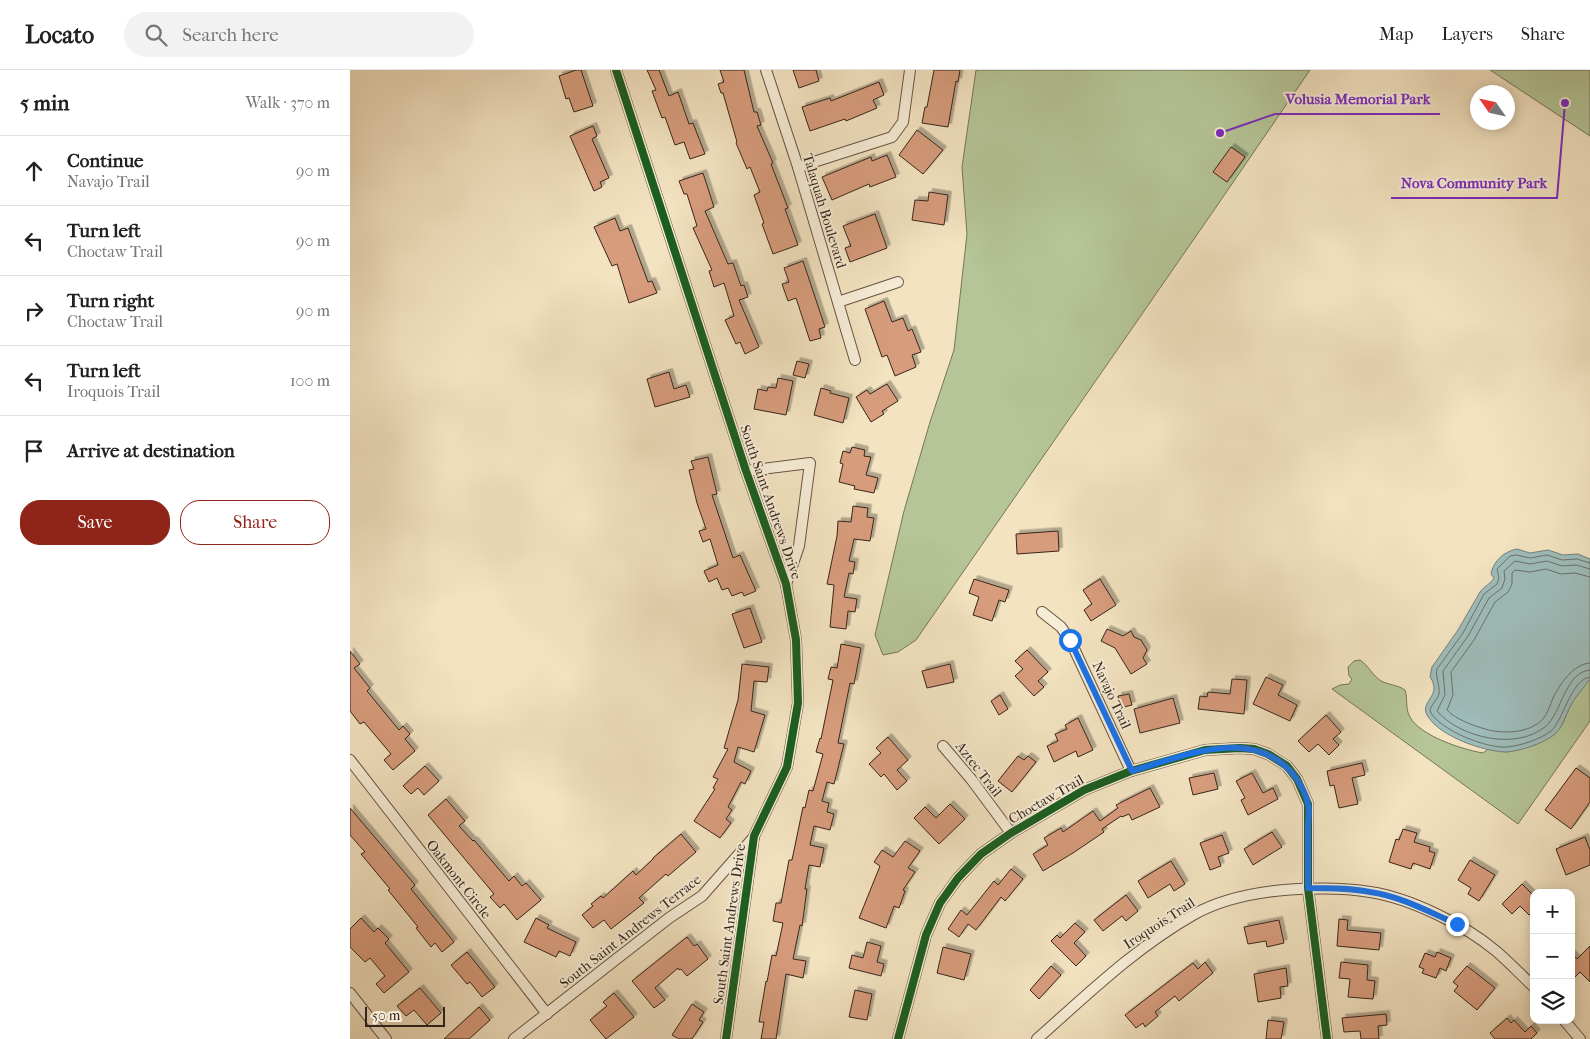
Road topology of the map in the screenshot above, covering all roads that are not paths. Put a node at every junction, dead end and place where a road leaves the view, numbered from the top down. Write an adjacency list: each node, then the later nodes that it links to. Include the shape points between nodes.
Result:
1 (616, 70): 8 (street, South Saint Andrews Drive)
2 (766, 70): 4 (street, Talaquah Boulevard)
3 (910, 70): 4 (street, via 903,122 892,137)
4 (798, 167): 6 (street, Talaquah Boulevard)
5 (898, 282): 6 (street)
6 (838, 302): 7 (street, Talaquah Boulevard)
7 (855, 360)
8 (746, 471): 9 (street, South Saint Andrews Drive); 9 (street, via 810,463 798,546)
9 (786, 584): 15 (street, South Saint Andrews Drive, via 796,640 798,703 787,767)
10 (1042, 612): 13 (street, Navajo Trail, via 1061,627 1070,640)
11 (943, 746): 14 (street, Aztec Trail)
12 (350, 760): 19 (street, Oakmont Circle)
13 (1132, 771): 14 (street, Choctaw Trail, via 1084,790); 16 (street, Choctaw Trail, via 1205,750 1240,748 1268,754 1286,766 1297,779 1308,804)
14 (1011, 833): 24 (street, Choctaw Trail, via 981,854 940,903 926,935)
15 (754, 836): 19 (street, South Saint Andrews Terrace, via 702,896); 23 (street, South Saint Andrews Drive)
16 (1308, 888): 17 (street, Iroquois Trail, via 1372,892 1408,903 1457,924 1496,950); 25 (street, Iroquois Trail, via 1263,892 1226,900 1194,914 1141,949); 26 (street, Choctaw Trail)
17 (1530, 983)
18 (350, 993): 21 (street)
19 (547, 1014): 22 (street, South Saint Andrews Terrace)
20 (1567, 1024): 27 (street)
21 (386, 1039)
22 (514, 1039)
23 (726, 1039)
24 (898, 1039)
25 (1037, 1039)
26 (1327, 1039)
27 (1580, 1039)

